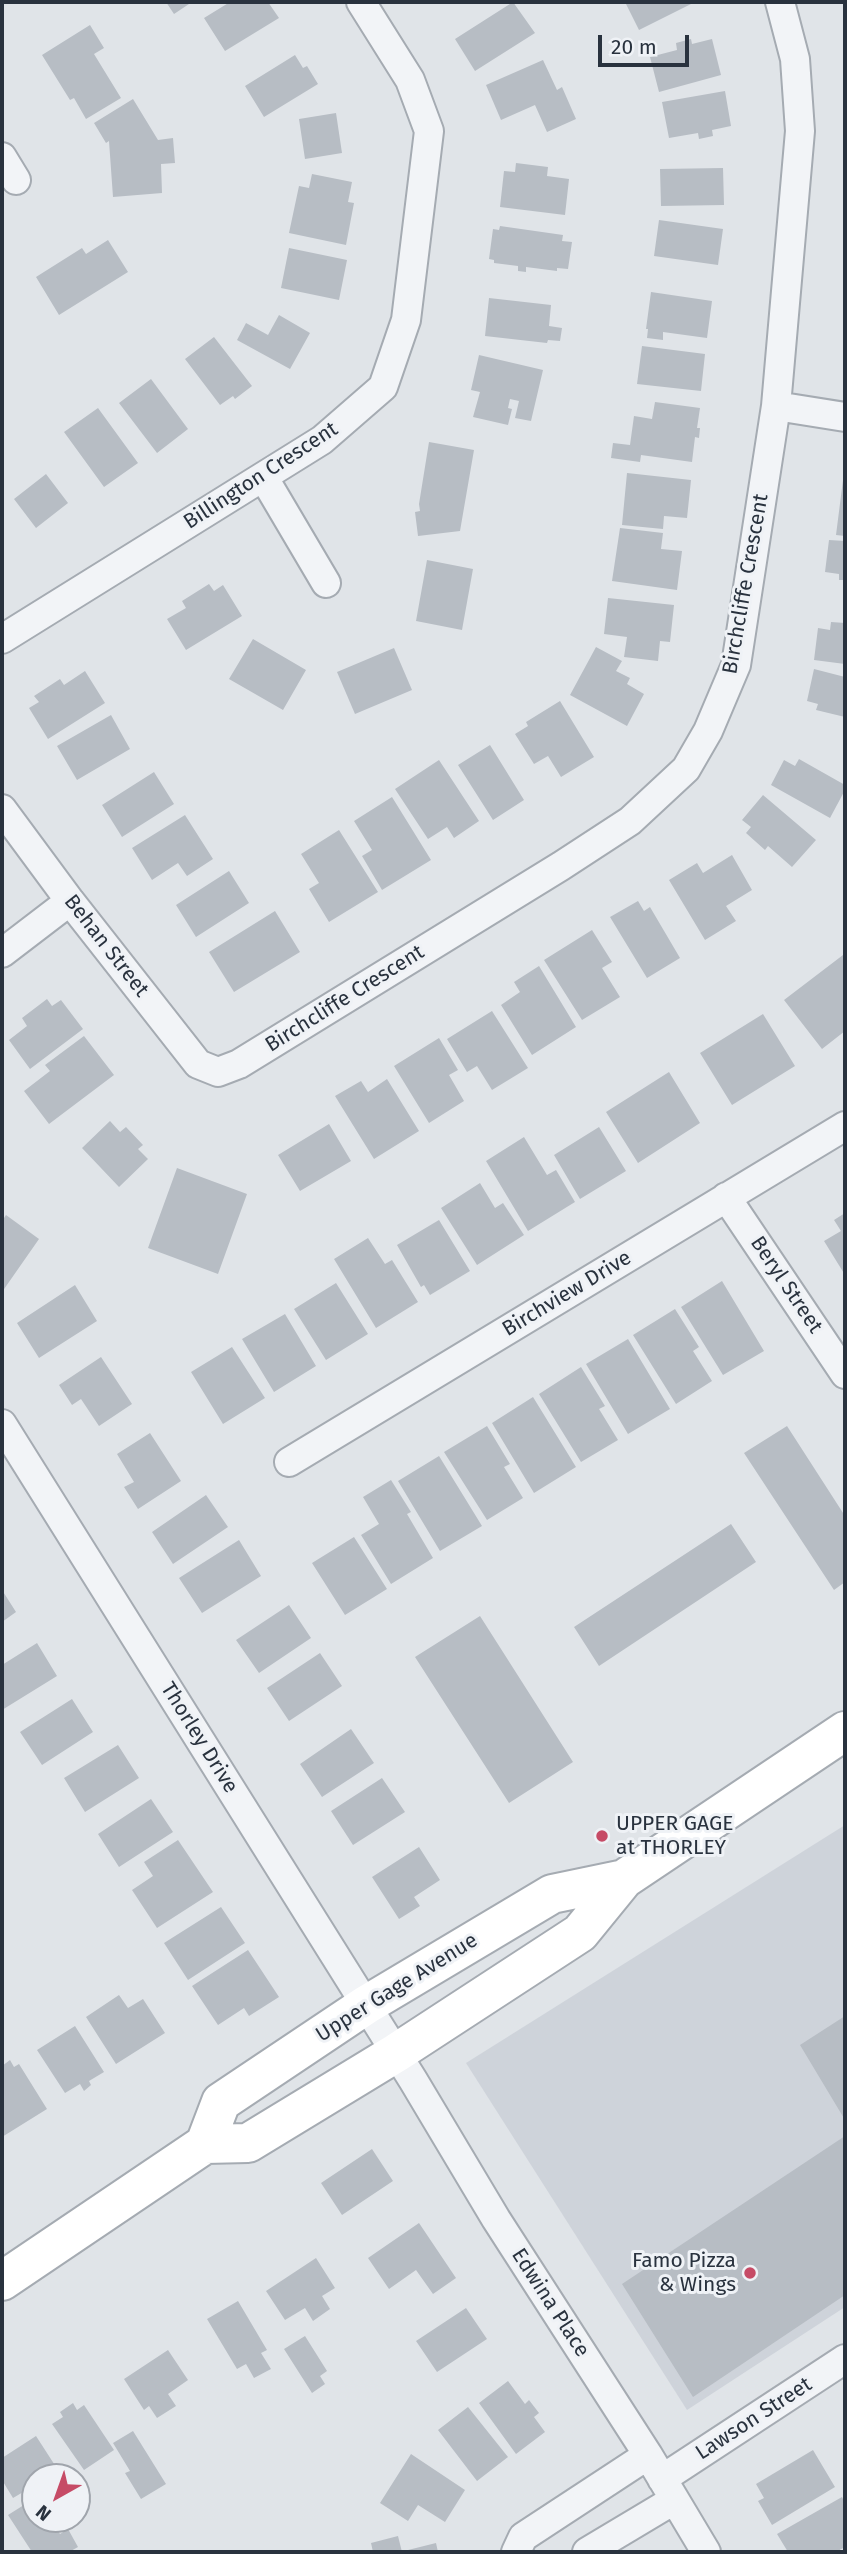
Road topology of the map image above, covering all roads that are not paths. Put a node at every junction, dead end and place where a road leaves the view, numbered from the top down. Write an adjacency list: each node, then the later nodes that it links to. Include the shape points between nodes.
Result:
1 (361, 2): 5 (street, Billington Crescent, via 410,80 429,131 406,320 383,387 322,440)
2 (780, 2): 3 (street, Birchcliffe Crescent, via 795,59 800,131)
3 (776, 407): 4 (street); 11 (street, Birchcliffe Crescent, via 736,665 686,769 630,821 561,866 239,1064)
4 (845, 417)
5 (264, 478): 6 (street); 7 (street, Billington Crescent)
6 (326, 583)
7 (2, 639)
8 (2, 809): 9 (street, Behan Street)
9 (70, 901): 10 (street); 11 (street, Behan Street, via 198,1064)
10 (2, 953)
11 (218, 1072)
12 (845, 1126): 13 (street, Birchview Drive)
13 (726, 1198): 14 (street, Beryl Street); 16 (street, Birchview Drive)
14 (845, 1374)
15 (2, 1424): 19 (street, Thorley Drive)
16 (289, 1462)
17 (845, 1731): 18 (main road, Upper Gage Avenue)
18 (624, 1880): 19 (main road, Upper Gage Avenue, via 552,1894); 20 (main road, Upper Gage Avenue, via 580,1933)
19 (366, 2005): 20 (street, Thorley Drive); 21 (main road, Upper Gage Avenue, via 221,2102)
20 (396, 2053): 21 (main road, Upper Gage Avenue, via 248,2143); 24 (street, Edwina Place)
21 (205, 2144): 22 (main road)
22 (2, 2281)
23 (845, 2359): 25 (street, Lawson Street)
24 (648, 2455): 25 (street, Edwina Place); 26 (street, via 523,2537)
25 (668, 2490): 27 (street, Lawson Street); 28 (street, Edwina Place)
26 (516, 2552)
27 (587, 2552)
28 (706, 2552)

